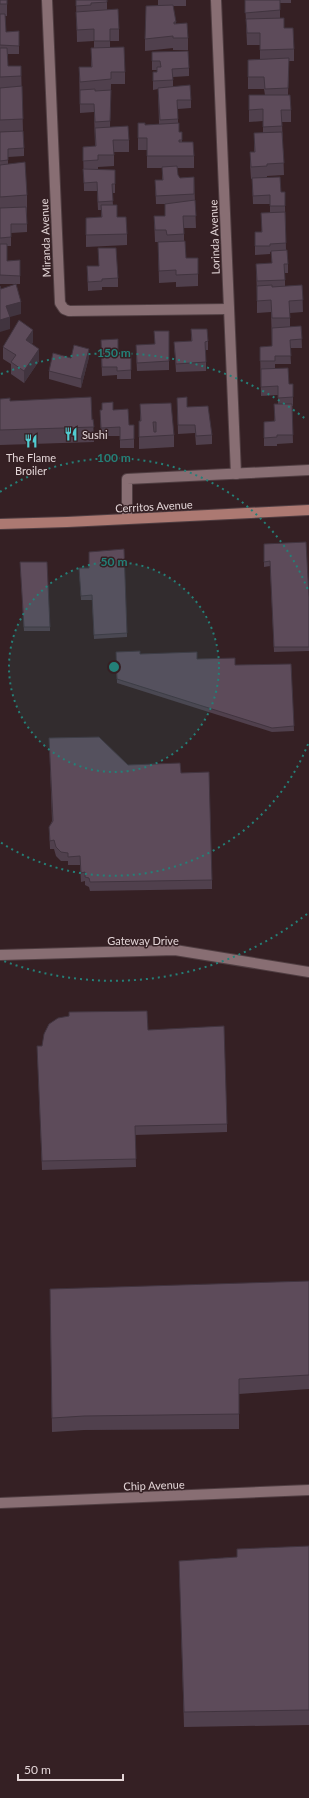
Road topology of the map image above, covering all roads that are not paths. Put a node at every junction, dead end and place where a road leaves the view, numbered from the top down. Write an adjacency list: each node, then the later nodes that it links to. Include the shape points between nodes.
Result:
1 (47, 0): 3 (street, Miranda Avenue, via 60,303 70,311)
2 (216, 0): 3 (street, Lorinda Avenue)
3 (229, 309): 5 (street, Lorinda Avenue)
4 (309, 470): 5 (street)
5 (236, 474): 7 (street, via 127,479)
6 (309, 510): 7 (main road, Cerritos Avenue)
7 (127, 519): 8 (main road, Cerritos Avenue)
8 (0, 524)
9 (0, 956): 10 (street, Gateway Drive, via 175,950)
10 (309, 972)
11 (309, 1490): 12 (street, Chip Avenue)
12 (0, 1503)

